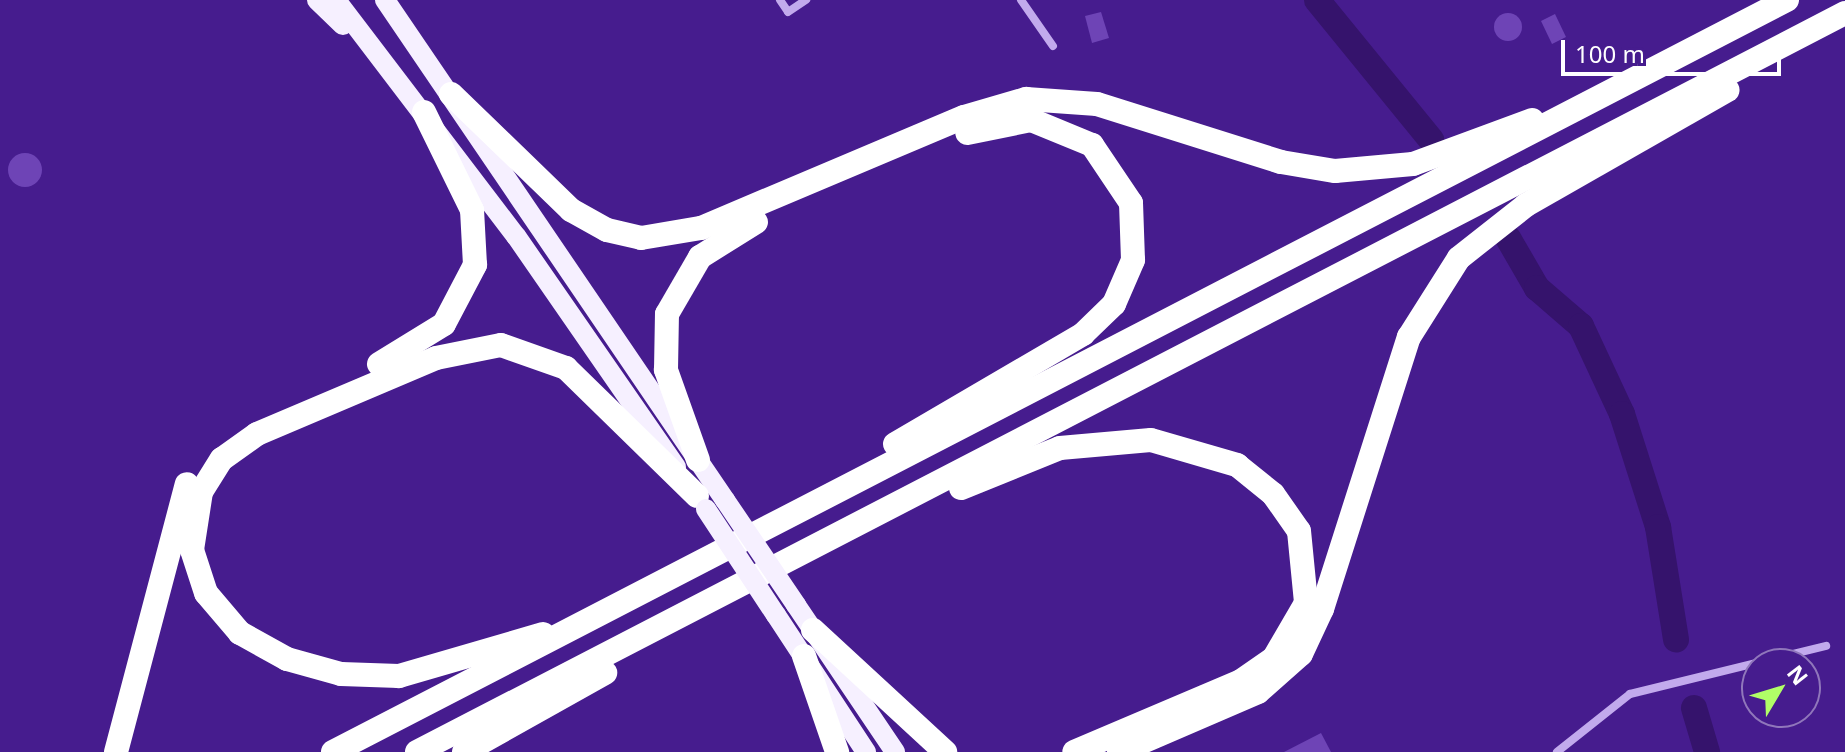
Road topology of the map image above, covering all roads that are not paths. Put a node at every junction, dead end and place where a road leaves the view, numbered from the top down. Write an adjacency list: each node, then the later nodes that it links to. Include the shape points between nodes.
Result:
1 (317, 0): 9 (main road)
2 (336, 0): 9 (main road)
3 (385, 0): 12 (main road)
4 (780, 0): 5 (street, via 788,12)
5 (806, 0)
6 (1021, 0): 10 (street)
7 (1779, 2): 14 (highway)
8 (1845, 13): 11 (highway)
9 (372, 46): 13 (main road)
10 (1053, 46)
11 (1761, 56): 18 (highway); 33 (highway, via 1721,95 1517,211 1459,258 1409,337 1322,609 1301,654 1258,692)
12 (451, 94): 14 (highway, via 571,210 607,230 641,238 701,228 964,117 1026,99 1097,104 1281,162 1352,172 1413,164 1513,124); 15 (main road)
13 (424, 112): 17 (main road); 24 (highway, via 476,224 475,265 462,298 414,348 248,420 204,456 179,506)
14 (1558, 118): 16 (highway)
15 (698, 460): 16 (highway, via 669,382 663,338 676,290 709,248 992,124 1039,121 1078,136 1109,162 1134,213 1133,260 1114,304 1069,344 878,454); 20 (main road, bridge)
16 (846, 486): 21 (highway)
17 (701, 503): 21 (highway, via 566,368 501,345 436,358 257,434 222,459 201,492 192,550 206,593 240,633 287,659 341,674 399,676 524,636); 23 (main road, bridge)
18 (890, 507): 19 (highway); 32 (highway, via 934,501 1044,453 1120,438 1215,455 1283,505 1303,539 1309,574 1304,610 1283,647 1241,681)
19 (672, 621): 26 (highway); 27 (highway, via 640,654)
20 (813, 630): 30 (main road); 31 (highway)
21 (561, 634): 25 (highway)
22 (1826, 646): 34 (street, via 1630,694)
23 (804, 656): 28 (highway); 29 (main road)
24 (116, 752)
25 (333, 752)
26 (417, 752)
27 (464, 752)
28 (837, 752)
29 (866, 752)
30 (895, 752)
31 (945, 752)
32 (1074, 752)
33 (1119, 752)
34 (1557, 752)

